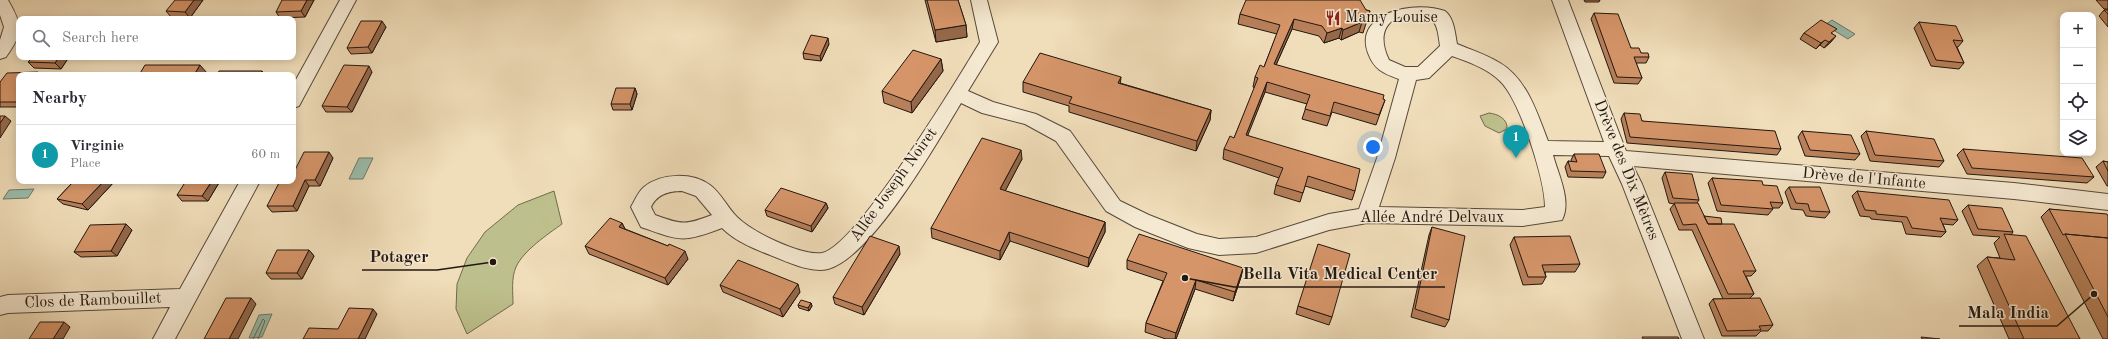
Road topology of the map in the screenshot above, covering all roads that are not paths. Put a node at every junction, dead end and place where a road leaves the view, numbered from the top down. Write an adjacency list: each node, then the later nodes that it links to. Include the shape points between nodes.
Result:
1 (0, 0): 6 (street, via 12,22)
2 (348, 0): 11 (street)
3 (979, 0): 10 (street, Allée Joseph Noiret, via 989,42)
4 (1560, 0): 13 (street, Drève des Dix Mètres)
5 (1430, 4): 7 (street, via 1445,27); 9 (street, via 1399,8 1389,13 1379,22 1374,37 1376,51 1382,64 1403,74)
6 (7, 32): 8 (street, via 11,39)
7 (1449, 48): 9 (street, via 1423,73); 12 (street, via 1485,62 1507,77 1527,110)
8 (0, 53)
9 (1409, 74): 16 (street)
10 (958, 94): 16 (street, Allée André Delvaux, via 988,108 1030,119 1064,136 1113,206 1142,222 1195,242 1219,247 1256,245 1329,222); 17 (street, Allée Joseph Noiret, via 862,233 844,252 834,258 825,261 810,260 781,251 755,240 733,226)
11 (296, 96)
12 (1541, 148): 13 (street); 16 (street, Allée André Delvaux, via 1555,196 1555,214 1522,218)
13 (1618, 154): 15 (street, Drève de l'Infante); 21 (street, Drève des Dix Mètres)
14 (248, 184): 18 (street)
15 (2108, 202)
16 (1368, 215)
17 (726, 218)
18 (186, 298): 19 (street, Clos de Rambouillet); 20 (street)
19 (0, 306)
20 (164, 339)
21 (1693, 339)

